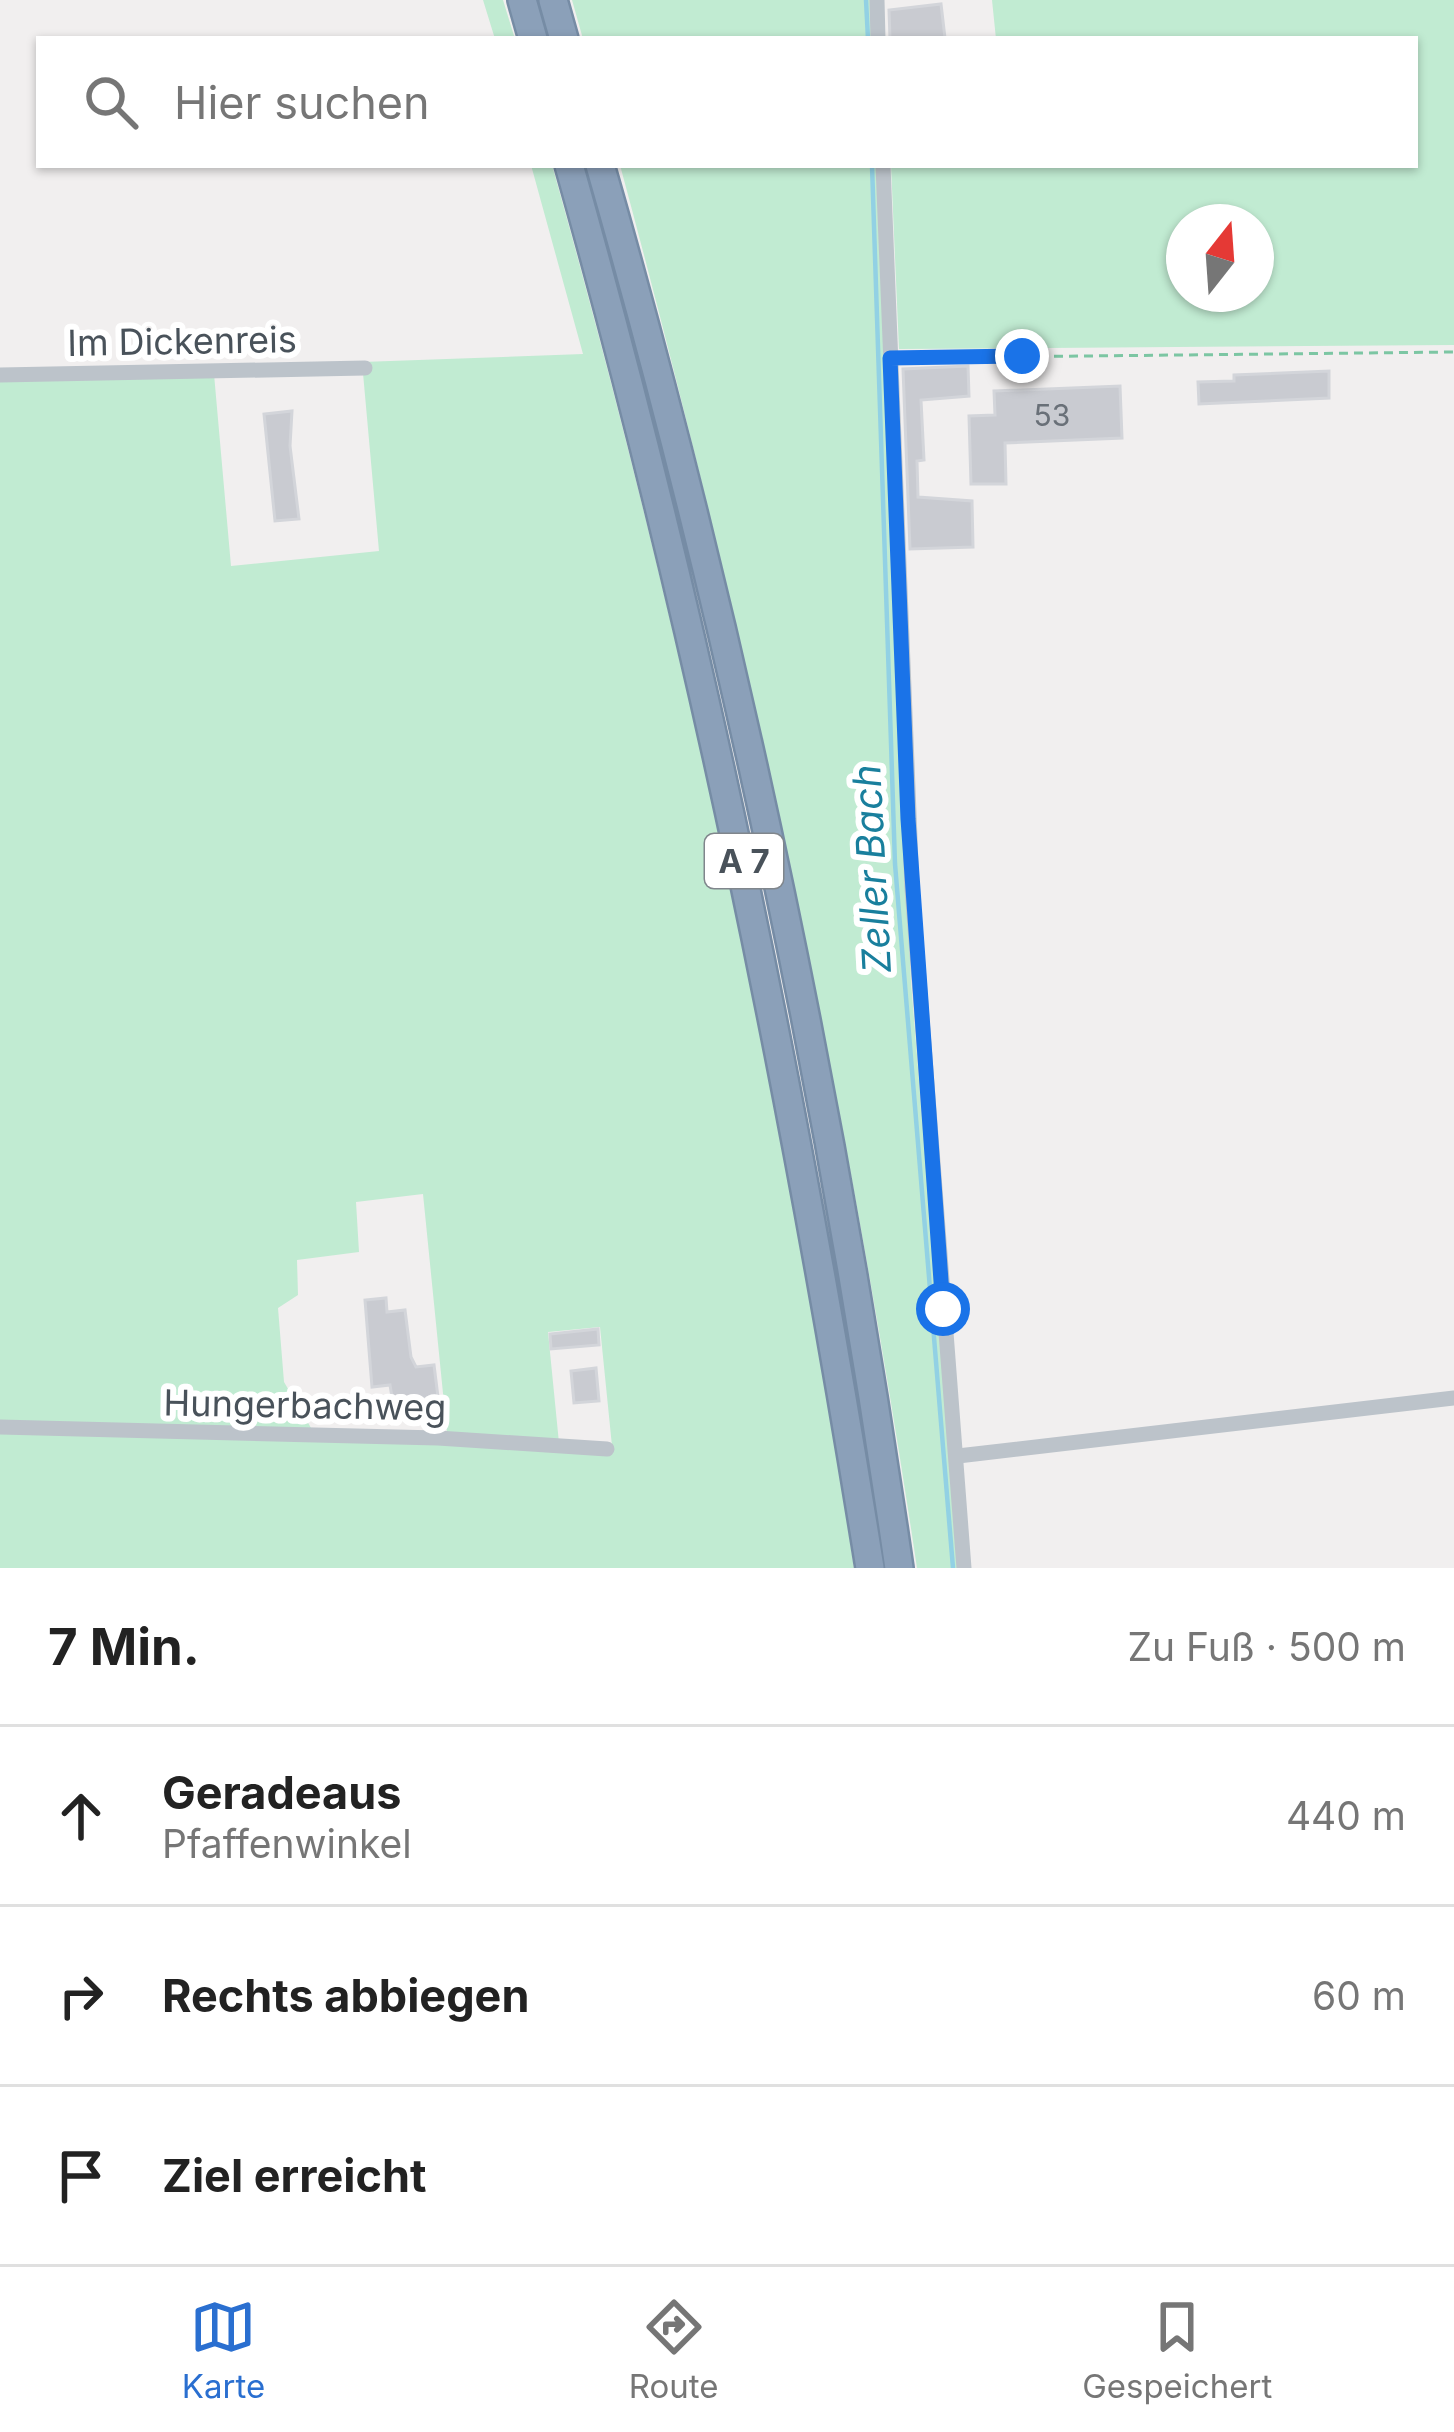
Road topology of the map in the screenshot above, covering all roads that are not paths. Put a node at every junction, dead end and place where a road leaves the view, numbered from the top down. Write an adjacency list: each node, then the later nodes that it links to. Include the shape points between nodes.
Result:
1 (522, 0): 4 (highway)
2 (553, 0): 5 (highway)
3 (877, 0): 6 (street)
4 (532, 36)
5 (563, 36)
6 (878, 36)
7 (570, 168): 16 (highway, A 7, via 651,468 749,887 813,1211)
8 (601, 168): 17 (highway, A 7, via 753,769 819,1092)
9 (883, 168): 15 (street, via 919,1012)
10 (365, 368): 11 (street, Im Dickenreis)
11 (0, 375)
12 (1454, 1398): 15 (street)
13 (0, 1426): 14 (street, Hungerbachweg)
14 (608, 1449)
15 (958, 1456): 18 (street)
16 (870, 1568)
17 (898, 1568)
18 (964, 1568)

